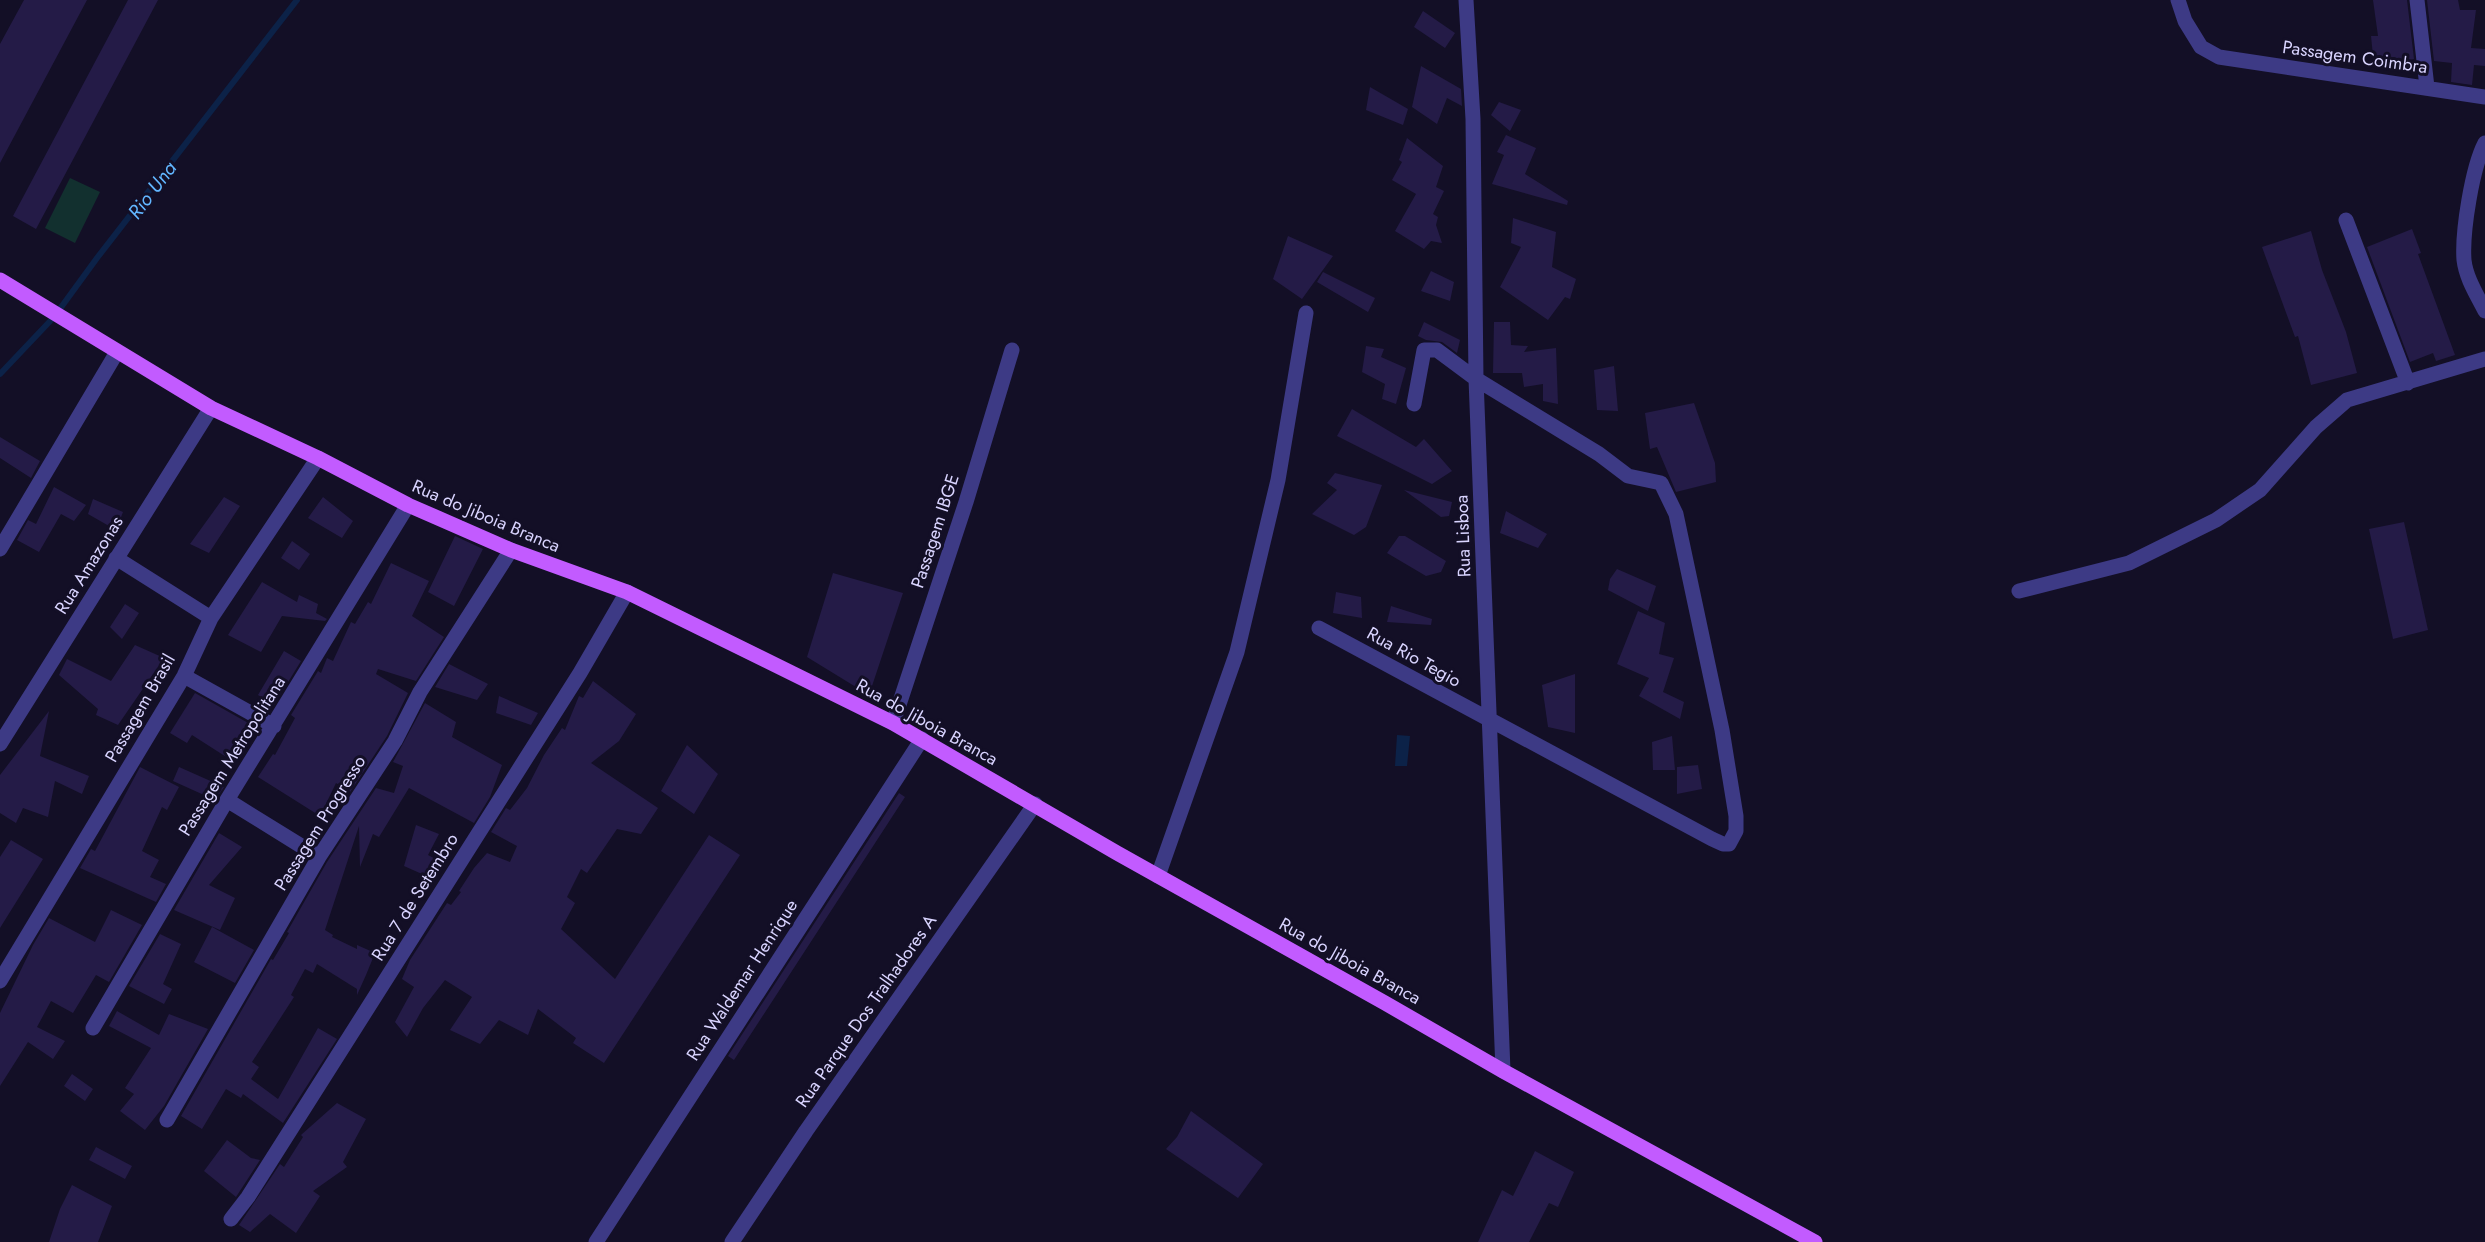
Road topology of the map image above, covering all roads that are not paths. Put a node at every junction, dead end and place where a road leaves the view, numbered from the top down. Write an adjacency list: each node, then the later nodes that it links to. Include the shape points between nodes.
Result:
1 (1466, 0): 14 (street, Rua Lisboa, via 1473,119)
2 (2178, 0): 4 (street, Passagem Coimbra, via 2201,47 2220,57)
3 (2417, 0): 4 (street)
4 (2427, 87): 5 (street, Passagem Coimbra)
5 (2485, 97)
6 (2485, 143): 9 (street, via 2473,175 2464,261)
7 (2346, 220): 15 (street)
8 (0, 280): 12 (main road, Rua do Jiboia Branca)
9 (2485, 311)
10 (1306, 313): 36 (street, via 1278,480 1237,652)
11 (1012, 350): 29 (street, Passagem IBGE)
12 (117, 352): 17 (main road, Rua do Jiboia Branca); 20 (street)
13 (2485, 359): 15 (street)
14 (1476, 379): 16 (street, via 1437,350 1427,348); 28 (street, Rua Lisboa); 28 (street, Rua Rio Tegio, via 1628,476 1661,483 1676,514 1722,730 1736,816 1735,838 1730,844 1712,839)
15 (2408, 383): 23 (street, via 2347,400 2316,427 2260,490 2216,520 2129,563)
16 (1414, 404)
17 (211, 408): 18 (main road, Rua do Jiboia Branca); 22 (street, Rua Amazonas)
18 (318, 459): 19 (main road, Rua do Jiboia Branca); 25 (street, Passagem Brasil)
19 (408, 506): 21 (main road, Rua do Jiboia Branca); 30 (street, Passagem Metropolitana)
20 (0, 549)
21 (511, 550): 24 (main road, Rua do Jiboia Branca); 35 (street, Passagem Progresso)
22 (116, 558): 25 (street); 32 (street, Rua Amazonas)
23 (2019, 591)
24 (627, 592): 29 (main road, Rua do Jiboia Branca); 41 (street, Rua 7 de Setembro, via 580,673)
25 (211, 618): 27 (street, Passagem Brasil)
26 (1319, 628): 28 (street, Rua Rio Tegio)
27 (184, 676): 30 (street); 37 (street, Passagem Brasil)
28 (1490, 721): 39 (street, Rua Lisboa)
29 (893, 723): 31 (main road, Rua do Jiboia Branca)
30 (274, 726): 33 (street, Passagem Metropolitana)
31 (922, 739): 34 (main road, Rua do Jiboia Branca); 42 (street, Rua Waldemar Henrique)
32 (0, 744)
33 (227, 800): 35 (street); 38 (street, Passagem Metropolitana)
34 (1035, 804): 36 (main road, Rua do Jiboia Branca); 43 (street, Rua Parque Dos Tralhadores A)
35 (319, 856): 40 (street, Passagem Progresso)
36 (1158, 876): 39 (main road, Rua do Jiboia Branca)
37 (0, 981)
38 (93, 1028)
39 (1503, 1071): 44 (main road, Rua do Jiboia Branca)
40 (167, 1120)
41 (231, 1219)
42 (596, 1242)
43 (732, 1242)
44 (1815, 1242)

